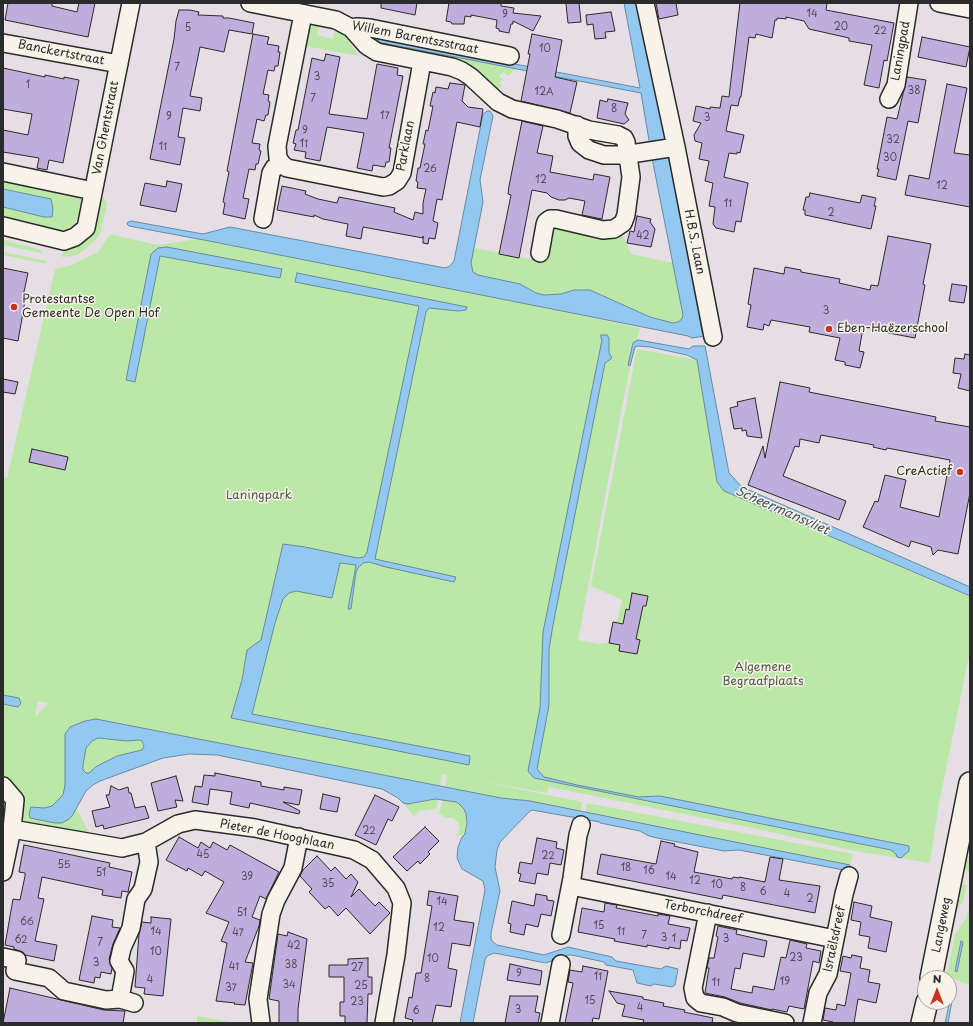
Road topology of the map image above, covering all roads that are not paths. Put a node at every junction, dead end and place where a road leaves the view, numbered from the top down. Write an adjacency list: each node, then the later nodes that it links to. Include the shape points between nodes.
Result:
1 (132, 3): 12 (street, Van Ghentstraat)
2 (250, 3): 7 (street, Willem Barentszstraat)
3 (645, 3): 14 (street, H.B.S. Laan)
4 (909, 3): 13 (street, Laningpad, via 896,85)
5 (939, 3): 6 (street)
6 (970, 9)
7 (303, 14): 8 (street, Willem Barentszstraat, via 336,20); 16 (street, via 277,146 277,154)
8 (351, 28): 10 (street, Willem Barentszstraat, via 370,28); 11 (street, via 366,46 377,52)
9 (3, 43): 12 (street, Banckertstraat)
10 (510, 56)
11 (422, 62): 15 (street, via 462,71 508,108 622,137 626,142); 16 (street, Parklaan, via 402,172 397,181 390,186 380,186 290,169)
12 (119, 64): 18 (street, Van Ghentstraat)
13 (889, 99)
14 (673, 148): 15 (street); 22 (street, H.B.S. Laan)
15 (628, 155): 21 (street, via 631,178 626,214 621,225 603,230 550,219 546,222)
16 (282, 164): 19 (street, via 271,172)
17 (3, 172): 18 (street)
18 (93, 191): 20 (street, Van Ghentstraat, via 86,228 75,237 64,241)
19 (263, 219)
20 (3, 226)
21 (540, 252)
22 (713, 337)
23 (970, 783): 29 (main road, Langeweg)
24 (3, 786): 26 (street, via 16,800)
25 (581, 825): 32 (street)
26 (12, 829): 28 (street, Pieter de Hooghlaan, via 122,848); 30 (street)
27 (299, 838): 28 (street, Pieter de Hooghlaan, via 255,828 195,820 178,824); 41 (street, via 293,868 271,914 258,999); 42 (street, Pieter de Hooghlaan, via 354,850 372,860 396,888 402,903)
28 (146, 842): 36 (street, via 149,862 143,889 136,899 131,928 119,961 125,971 127,1001 106,1000 64,991 49,978 15,971 17,960)
29 (964, 845): 38 (main road, Langeweg, via 952,872)
30 (3, 872)
31 (849, 876): 35 (street, Israëlsdreef)
32 (571, 886): 33 (street, Terborchdreef); 34 (street)
33 (708, 913): 35 (street, Terborchdreef); 40 (street, via 693,988 694,996 701,1003 723,1007)
34 (561, 935)
35 (835, 939): 45 (street, Israëlsdreef, via 828,974 818,993)
36 (3, 957)
37 (561, 964): 43 (street)
38 (933, 970)
39 (925, 1010): 46 (main road)
40 (742, 1019): 44 (street)
41 (261, 1023)
42 (384, 1023)
43 (550, 1023)
44 (785, 1023)
45 (812, 1023)
46 (922, 1023)

